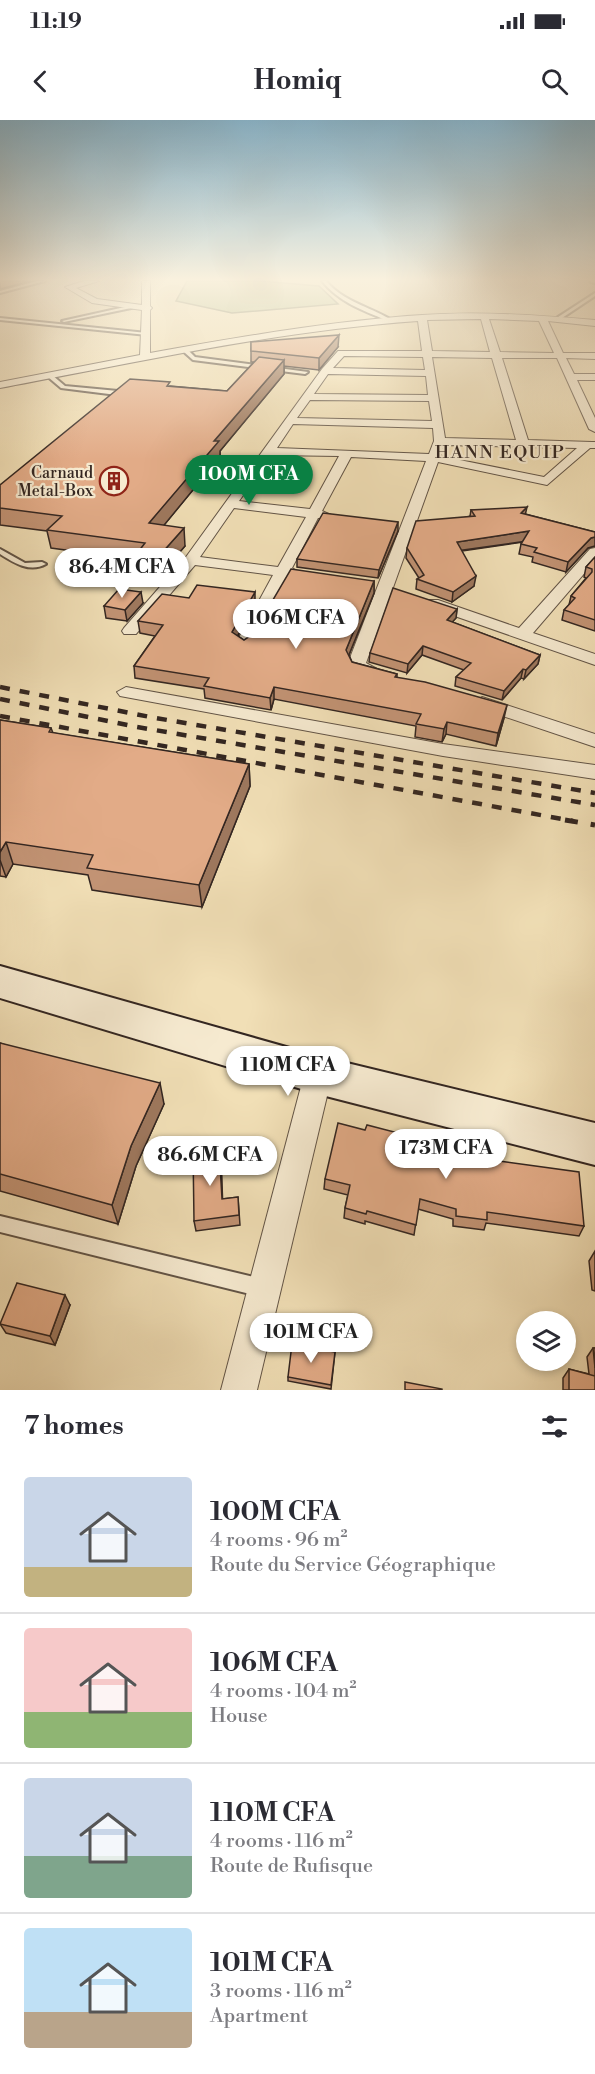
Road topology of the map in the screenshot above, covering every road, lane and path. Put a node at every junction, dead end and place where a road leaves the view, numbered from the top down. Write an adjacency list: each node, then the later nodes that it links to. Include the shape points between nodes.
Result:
1 (146, 340): 11 (street)
2 (246, 340): 6 (street)
3 (426, 340): 7 (street)
4 (492, 340): 8 (street)
5 (553, 340): 9 (street)
6 (186, 351): 11 (street); 13 (lane, via 193,358)
7 (428, 353): 8 (street); 12 (street, via 345,351); 14 (street)
8 (496, 354): 9 (street); 28 (street)
9 (561, 356): 10 (street); 16 (street)
10 (595, 356)
11 (145, 358): 15 (street)
12 (325, 371): 14 (street); 19 (street)
13 (306, 372)
14 (430, 373): 20 (street)
15 (50, 376): 18 (street); 23 (lane, via 63,387 120,393)
16 (571, 377): 17 (street); 21 (street)
17 (595, 378)
18 (0, 385)
19 (309, 397): 20 (street); 24 (street)
20 (434, 398): 25 (street)
21 (582, 401): 22 (street); 26 (street)
22 (595, 402)
23 (111, 404)
24 (290, 422): 25 (street); 30 (street)
25 (438, 425): 27 (street)
26 (595, 429)
27 (440, 441): 28 (street); 32 (street)
28 (523, 443): 29 (street)
29 (591, 445): 32 (street, via 547,482)
30 (270, 451): 31 (street); 33 (street)
31 (347, 453): 32 (street); 34 (street)
32 (434, 458): 37 (street)
33 (231, 504): 34 (street); 40 (street)
34 (314, 514): 35 (street); 42 (street)
35 (336, 516)
36 (389, 522): 37 (street)
37 (410, 525): 44 (street)
38 (0, 551): 41 (lane, via 24,565)
39 (595, 552): 46 (street)
40 (191, 560): 42 (street); 45 (street)
41 (42, 564)
42 (282, 572): 43 (street); 47 (street)
43 (305, 575)
44 (378, 586): 46 (street); 49 (street, via 358,668)
45 (130, 631)
46 (522, 635): 48 (street)
47 (243, 645)
48 (595, 660)
49 (397, 680)
50 (126, 692): 53 (street, via 443,750)
51 (461, 697): 52 (street)
52 (595, 741)
53 (595, 772)
54 (0, 982): 55 (main road)
55 (318, 1076): 56 (main road); 58 (street)
56 (595, 1144)
57 (0, 1224): 58 (lane)
58 (263, 1289): 59 (street)
59 (239, 1390)

